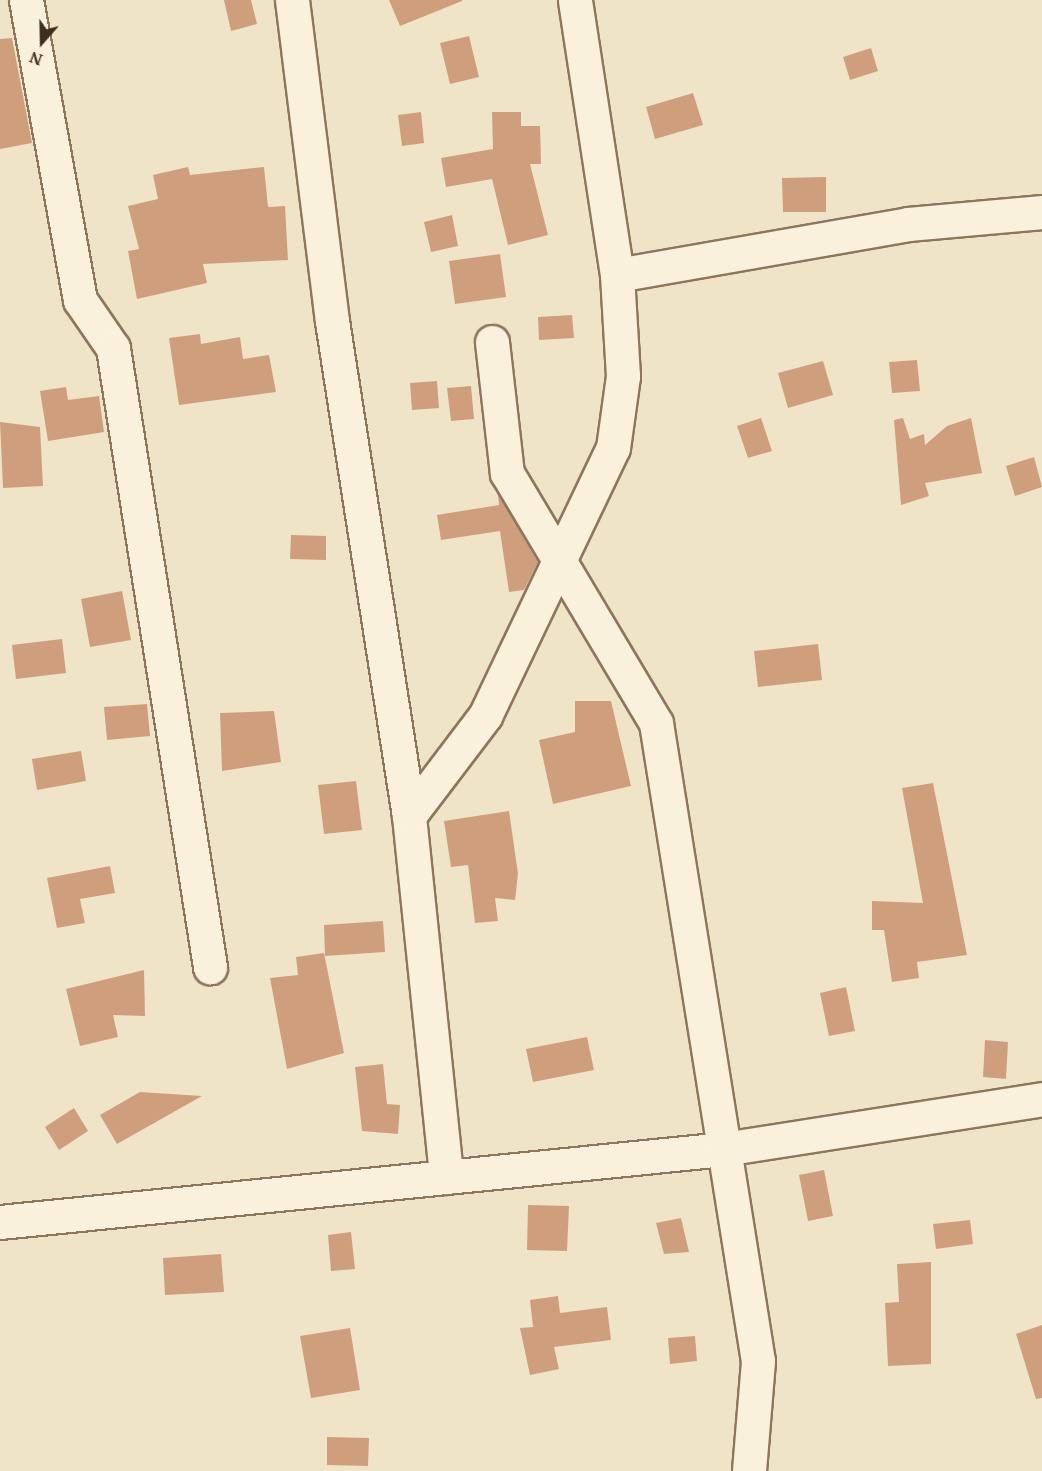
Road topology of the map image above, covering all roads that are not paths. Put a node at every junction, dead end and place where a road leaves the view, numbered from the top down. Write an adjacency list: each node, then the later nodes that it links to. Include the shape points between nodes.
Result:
1 (26, 0): 9 (street, via 80,300 113,348)
2 (292, 0): 8 (street, via 332,321)
3 (575, 0): 5 (street)
4 (1042, 212): 5 (street, via 908,224)
5 (617, 274): 7 (street, via 624,376 613,448)
6 (492, 342): 7 (street, via 507,474)
7 (560, 560): 8 (street, via 485,716); 11 (street, via 656,723)
8 (409, 816): 12 (street)
9 (210, 968)
10 (1042, 1099): 11 (street)
11 (724, 1149): 12 (street); 14 (street, via 758,1360)
12 (446, 1177): 13 (street)
13 (0, 1222)
14 (749, 1471)

